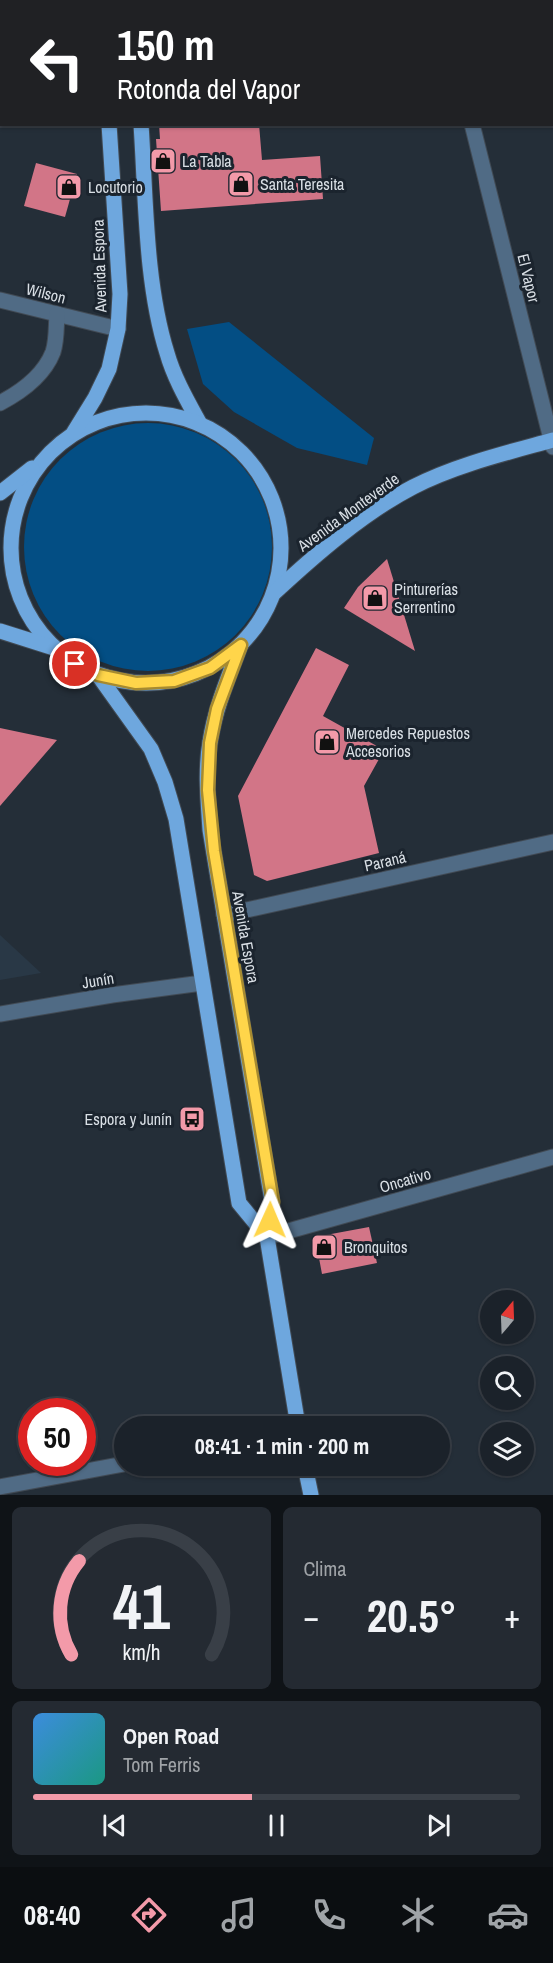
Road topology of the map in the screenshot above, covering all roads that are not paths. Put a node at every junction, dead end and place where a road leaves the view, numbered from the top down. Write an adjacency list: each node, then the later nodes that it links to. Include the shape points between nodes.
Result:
1 (109, 126): 6 (main road, Avenida Espora, via 120,294)
2 (141, 126): 8 (main road, via 158,321 167,356)
3 (473, 126): 10 (street, El Vapor)
4 (0, 300): 5 (street, Wilson)
5 (57, 314): 6 (street, Wilson); 7 (street, via 53,351 42,371 17,394)
6 (118, 329): 9 (main road, Avenida Espora, via 109,369)
7 (0, 403)
8 (200, 424): 9 (main road, via 147,413 114,416); 13 (main road, via 235,446 261,476 277,513 282,553)
9 (74, 432): 11 (main road)
10 (552, 442): 13 (main road, Avenida Monteverde, via 471,464 412,488 315,554)
11 (39, 462): 12 (main road); 16 (main road, via 18,498 10,538 13,579 28,617)
12 (0, 493)
13 (274, 593): 15 (main road, via 261,621)
14 (0, 631): 16 (main road)
15 (241, 645): 17 (main road, via 210,668 174,681 136,683); 19 (main road, Avenida Espora, via 217,709 210,743 210,830)
16 (54, 648): 17 (main road)
17 (98, 675): 20 (main road, Avenida Espora, via 151,749 165,782 176,819)
18 (553, 842): 19 (street, Paraná)
19 (224, 915): 23 (main road, Avenida Espora, via 273,1202)
20 (202, 983): 21 (street, Junín); 23 (main road, Avenida Espora, via 239,1203)
21 (0, 1014)
22 (553, 1156): 23 (street, Oncativo)
23 (267, 1238): 24 (main road, Avenida Espora)
24 (296, 1416)
25 (114, 1466): 27 (street)
26 (307, 1476): 28 (main road)
27 (0, 1487)
28 (311, 1495)

